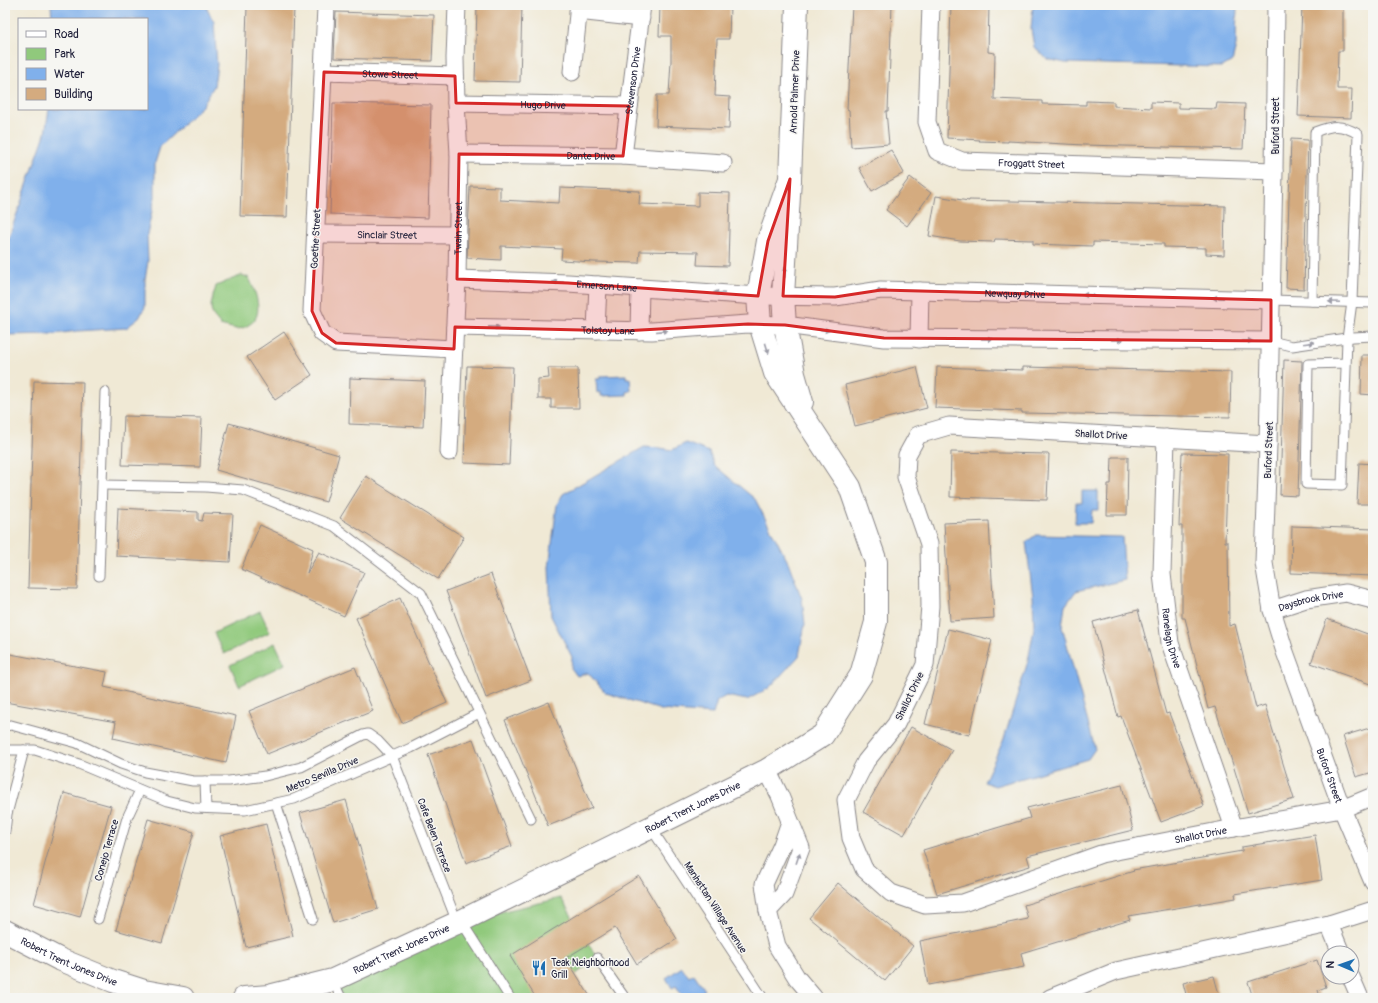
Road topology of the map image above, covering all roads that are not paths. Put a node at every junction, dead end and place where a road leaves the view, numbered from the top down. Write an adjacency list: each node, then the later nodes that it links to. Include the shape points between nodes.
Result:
1 (457, 5): 10 (street, Twain Street)
2 (797, 5): 17 (street, Arnold Palmer Drive)
3 (931, 5): 16 (street, Froggatt Street, via 928,122 937,151 962,161)
4 (1276, 5): 16 (street, Buford Street)
5 (326, 7): 8 (street, Goethe Street)
6 (578, 8): 7 (street); 9 (street)
7 (642, 12): 12 (street, Stevenson Drive)
8 (324, 72): 10 (street, Stowe Street); 18 (street, Goethe Street)
9 (572, 72)
10 (456, 76): 11 (street, Twain Street)
11 (456, 103): 12 (street, Hugo Drive); 13 (street, Twain Street)
12 (629, 106): 14 (street, Stevenson Drive)
13 (459, 154): 14 (street, Dante Drive); 19 (street, Twain Street)
14 (623, 156): 15 (street, Dante Drive)
15 (723, 163)
16 (1274, 172): 26 (street, Buford Street)
17 (790, 179): 24 (street, Arnold Palmer Drive, via 768,241); 25 (street, Arnold Palmer Drive, one-way to 17)
18 (316, 234): 19 (street, Sinclair Street); 39 (street, Goethe Street, via 312,311 322,333 336,343)
19 (458, 235): 20 (street, Twain Street)
20 (456, 279): 21 (street, Emerson Lane, one-way to 20); 32 (street, Twain Street)
21 (598, 285): 22 (street, Emerson Lane); 33 (street)
22 (640, 288): 24 (street, Emerson Lane, one-way to 22); 34 (street)
23 (920, 291): 25 (street, Newquay Drive, one-way to 25, via 881,290 835,297); 26 (street, Newquay Drive, one-way to 23); 36 (street)
24 (758, 296): 25 (street, Newquay Drive); 30 (street, Robert Trent Jones Drive)
25 (784, 296): 31 (street, Arnold Palmer Drive)
26 (1271, 300): 27 (lane); 38 (street, Buford Street)
27 (1312, 301): 28 (lane, one-way to 27); 28 (lane, via 1315,132 1329,126 1347,128 1358,134)
28 (1352, 302): 29 (lane); 37 (lane)
29 (1373, 303)
30 (760, 324): 31 (street); 34 (street, Tolstoy Lane, one-way to 30); 42 (street, Robert Trent Jones Drive, one-way to 42, via 775,373)
31 (785, 325): 36 (street, one-way to 36, via 884,338); 42 (street, Robert Trent Jones Drive, via 794,374)
32 (455, 327): 33 (street, Tolstoy Lane, one-way to 33); 39 (street, Twain Street)
33 (596, 330): 34 (street, Tolstoy Lane)
34 (639, 331)
35 (1373, 336): 37 (lane)
36 (919, 339): 38 (street, one-way to 38)
37 (1347, 339): 38 (lane, one-way to 37, via 1292,346); 40 (lane)
38 (1271, 341): 44 (street, Buford Street)
39 (454, 349): 45 (street, Twain Street)
40 (1346, 363): 40 (lane, via 1308,364 1306,484 1342,485)
41 (105, 392): 46 (lane)
42 (808, 425): 55 (street, Robert Trent Jones Drive, via 850,487 876,562 876,622 861,675 823,736)
43 (1166, 438): 44 (street, Shallot Drive); 65 (street, Ranelagh Drive, via 1162,574 1170,643); 65 (street, Shallot Drive, via 949,426 918,435 907,455 906,477 929,544 930,606 925,665 896,724 866,760 846,800 850,838 864,869 892,893 925,905 963,903 1101,854)
44 (1268, 444): 49 (street, Buford Street, via 1264,563)
45 (449, 452)
46 (103, 484): 47 (lane); 50 (lane, via 243,490 334,526 421,593)
47 (99, 576)
48 (1373, 600): 49 (street, Daysbrook Drive, via 1346,593 1306,599)
49 (1272, 610): 61 (street, Buford Street)
50 (479, 713): 54 (lane, Metro Sevilla Drive); 62 (lane)
51 (5, 726): 56 (lane, via 11,725 78,743 121,764 145,772)
52 (5, 750): 53 (lane, Metro Sevilla Drive)
53 (24, 750): 57 (lane, Metro Sevilla Drive, via 35,750 79,764); 66 (lane, via 7,814)
54 (392, 756): 56 (lane, via 368,734 301,767 258,777); 59 (lane, Metro Sevilla Drive, via 294,799); 74 (lane, Cafe Belen Terrace)
55 (767, 770): 63 (street); 64 (street, Robert Trent Jones Drive)
56 (205, 781): 60 (lane)
57 (140, 790): 60 (lane, Metro Sevilla Drive, via 167,801); 72 (lane, Conejo Terrace, via 127,818)
58 (1373, 796): 61 (street)
59 (276, 803): 60 (lane, Metro Sevilla Drive, via 244,810); 73 (lane)
60 (206, 808)
61 (1342, 809): 65 (street, Shallot Drive); 69 (street, Buford Street)
62 (531, 819)
63 (790, 822): 67 (street); 68 (street, one-way to 63, via 801,848)
64 (650, 828): 74 (street, Robert Trent Jones Drive); 86 (lane, Manhattan Village Avenue)
65 (1234, 828)
66 (5, 832)
67 (771, 869): 68 (street); 71 (street, via 764,884)
68 (791, 877): 71 (street, via 784,894)
69 (1372, 880)
70 (1373, 910): 75 (street)
71 (768, 911): 87 (street, via 777,946 797,978)
72 (98, 919)
73 (313, 919)
74 (459, 922): 80 (street, Robert Trent Jones Drive); 84 (lane, Cafe Belen Terrace)
75 (1329, 924): 77 (street); 88 (street, via 1116,971)
76 (5, 931): 81 (street, Robert Trent Jones Drive, via 58,959)
77 (1338, 945)
78 (597, 958): 85 (lane)
79 (1354, 985): 89 (street)
80 (337, 989): 83 (street, Robert Trent Jones Drive)
81 (143, 995): 82 (street, Robert Trent Jones Drive)
82 (183, 998)
83 (244, 998)
84 (510, 998)
85 (625, 998)
86 (762, 998)
87 (814, 998)
88 (1050, 998)
89 (1360, 998)

